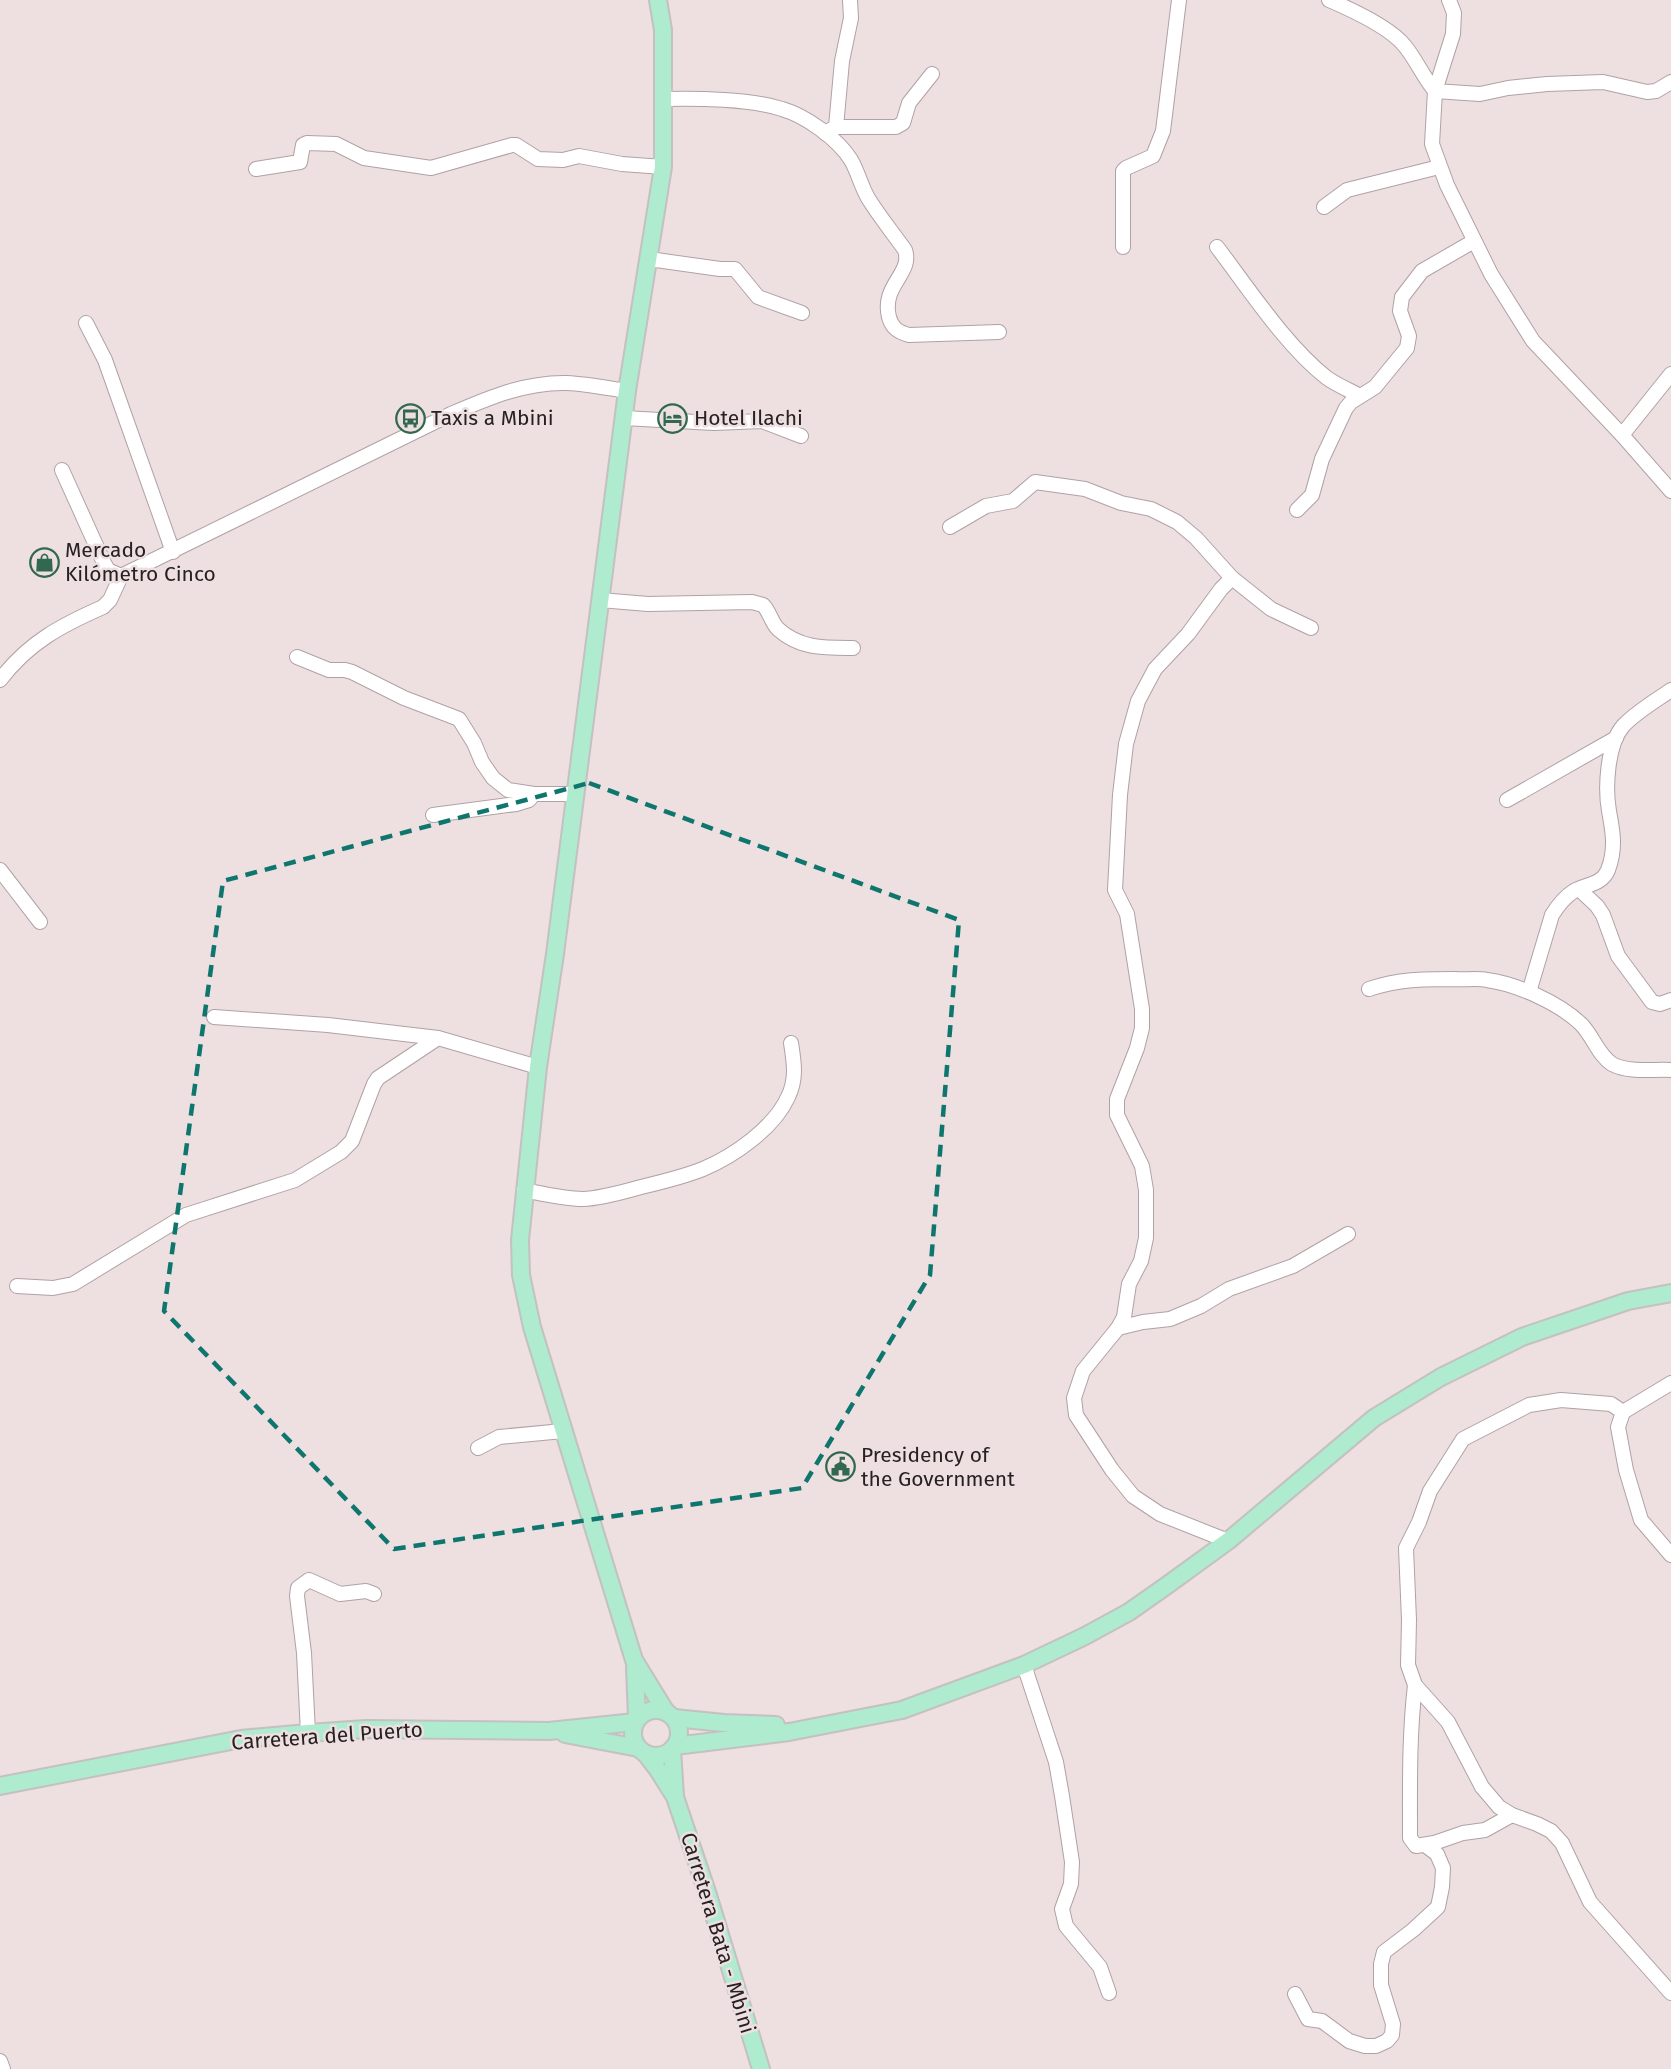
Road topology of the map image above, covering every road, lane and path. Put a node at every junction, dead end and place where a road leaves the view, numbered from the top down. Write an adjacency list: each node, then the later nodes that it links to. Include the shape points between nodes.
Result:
1 (658, 0): 9 (main road, via 663,30)
2 (850, 0): 10 (street, via 852,18)
3 (1179, 0): 16 (street, via 1163,131 1153,156 1124,171)
4 (1329, 0): 8 (street, via 1373,22 1404,44)
5 (1449, 0): 8 (street, via 1454,13 1453,34)
6 (932, 74): 10 (street, via 915,93 903,123 896,128)
7 (1671, 82): 8 (street, via 1647,92 1603,82 1480,93)
8 (1435, 91): 12 (street, via 1432,144)
9 (663, 99): 10 (street, via 768,105); 11 (main road)
10 (831, 130): 21 (street, via 851,160 868,199 907,256 887,300 895,330 909,335)
11 (663, 167): 13 (street, via 579,156 538,159 512,145 431,168 364,158 336,144 307,142 300,162); 18 (main road)
12 (1439, 167): 14 (street, via 1347,190); 15 (street)
13 (256, 169)
14 (1324, 207)
15 (1474, 241): 24 (street, via 1422,271 1402,297 1400,311 1409,336 1407,348 1380,383); 26 (street, via 1533,341)
16 (1124, 247)
17 (1217, 248): 24 (street, via 1303,354 1328,379)
18 (649, 259): 19 (street, via 735,269 758,297); 23 (main road)
19 (802, 313)
20 (86, 323): 32 (street, via 105,360)
21 (999, 332)
22 (1671, 374): 26 (street)
23 (627, 391): 25 (main road); 32 (street, via 567,383 514,388 451,414)
24 (1360, 396): 30 (street, via 1346,408 1322,459 1312,495)
25 (624, 418): 27 (street, via 714,423 762,421); 35 (main road)
26 (1622, 435): 29 (street)
27 (801, 436)
28 (62, 470): 33 (street, via 104,563 108,570)
29 (1671, 491)
30 (1297, 510)
31 (950, 527): 34 (street, via 987,506 1013,501 1035,482 1085,489 1151,509 1177,522)
32 (173, 552): 33 (street)
33 (121, 576): 39 (street, via 103,607 36,642)
34 (1232, 578): 36 (street, via 1271,609); 61 (street, via 1155,669 1138,701 1126,744 1115,890 1127,914 1142,1028 1117,1100 1117,1115 1142,1166 1146,1238)
35 (600, 600): 37 (street, via 648,604 752,602 763,605 777,628 803,645); 43 (main road)
36 (1311, 628)
37 (853, 648)
38 (297, 657): 42 (street, via 329,670 352,672 459,719 494,778 508,790)
39 (0, 680)
40 (1671, 690): 41 (street, via 1630,719)
41 (1616, 738): 44 (street); 47 (street, via 1606,796 1613,854 1603,878)
42 (534, 794): 43 (street); 45 (street, via 516,804)
43 (576, 794): 55 (main road)
44 (1507, 800)
45 (433, 815)
46 (0, 870): 48 (street)
47 (1578, 890): 50 (street, via 1552,915); 51 (street, via 1598,906 1618,956 1652,1002)
48 (40, 922)
49 (1369, 989): 50 (street, via 1406,979 1487,980)
50 (1529, 992): 56 (street, via 1581,1024 1612,1064 1648,1071)
51 (1671, 1000)
52 (214, 1017): 53 (street)
53 (438, 1038): 55 (street); 59 (street, via 378,1078 349,1146 295,1180 186,1215 73,1284 53,1288)
54 (791, 1043): 57 (street, via 794,1078 776,1118 720,1160 686,1175 609,1196 569,1198)
55 (538, 1066): 57 (main road)
56 (1671, 1070)
57 (524, 1190): 64 (main road, via 521,1275)
58 (1348, 1234): 61 (street, via 1293,1266 1229,1289 1170,1319)
59 (18, 1286)
60 (1671, 1293): 66 (main road, via 1628,1301 1522,1337 1441,1377 1374,1418)
61 (1118, 1328): 66 (street, via 1083,1371 1074,1398 1076,1415 1133,1496 1160,1514)
62 (1671, 1383): 63 (street)
63 (1623, 1412): 67 (street, via 1619,1436 1641,1520); 71 (street, via 1611,1404 1561,1400 1529,1405 1463,1439 1430,1491 1406,1548 1408,1665)
64 (563, 1431): 65 (street, via 498,1437); 69 (main road)
65 (478, 1448)
66 (1228, 1541): 70 (main road, via 1129,1612)
67 (1671, 1555)
68 (374, 1594): 76 (street, via 340,1594 309,1580 298,1588)
69 (634, 1660): 72 (main road); 73 (main road)
70 (1024, 1665): 74 (main road, via 902,1710); 83 (street, via 1056,1762 1062,1796 1072,1862 1071,1884 1062,1909 1066,1926 1100,1967)
71 (1415, 1684): 81 (street, via 1448,1722 1482,1787 1499,1807); 82 (street, via 1410,1838 1416,1846)
72 (670, 1715): 73 (main road, via 651,1710); 74 (main road, via 724,1723); 77 (main road, via 679,1728)
73 (636, 1720): 75 (main road, Carretera del Puerto); 78 (main road, via 633,1736)
74 (813, 1727): 77 (main road)
75 (549, 1731): 76 (main road, Carretera del Puerto, via 366,1729); 78 (main road, Carretera del Puerto)
76 (308, 1733): 79 (main road, Carretera del Puerto, via 241,1739)
77 (674, 1748): 78 (main road, via 659,1756); 80 (main road, Carretera Bata - Mbini)
78 (641, 1750): 80 (main road, Carretera Bata - Mbini)
79 (0, 1786)
80 (675, 1797): 88 (main road, Carretera Bata - Mbini)
81 (1512, 1815): 82 (street, via 1485,1830); 84 (street, via 1551,1831 1562,1844 1590,1902)
82 (1425, 1845): 85 (street, via 1437,1854 1443,1868 1438,1907 1384,1952 1381,1985 1393,2024 1387,2041 1376,2046 1349,2041 1322,2021 1308,2019)
83 (1109, 1993)
84 (1671, 1993)
85 (1295, 1994)
86 (0, 2061): 87 (street)
87 (3, 2069)
88 (761, 2069)

